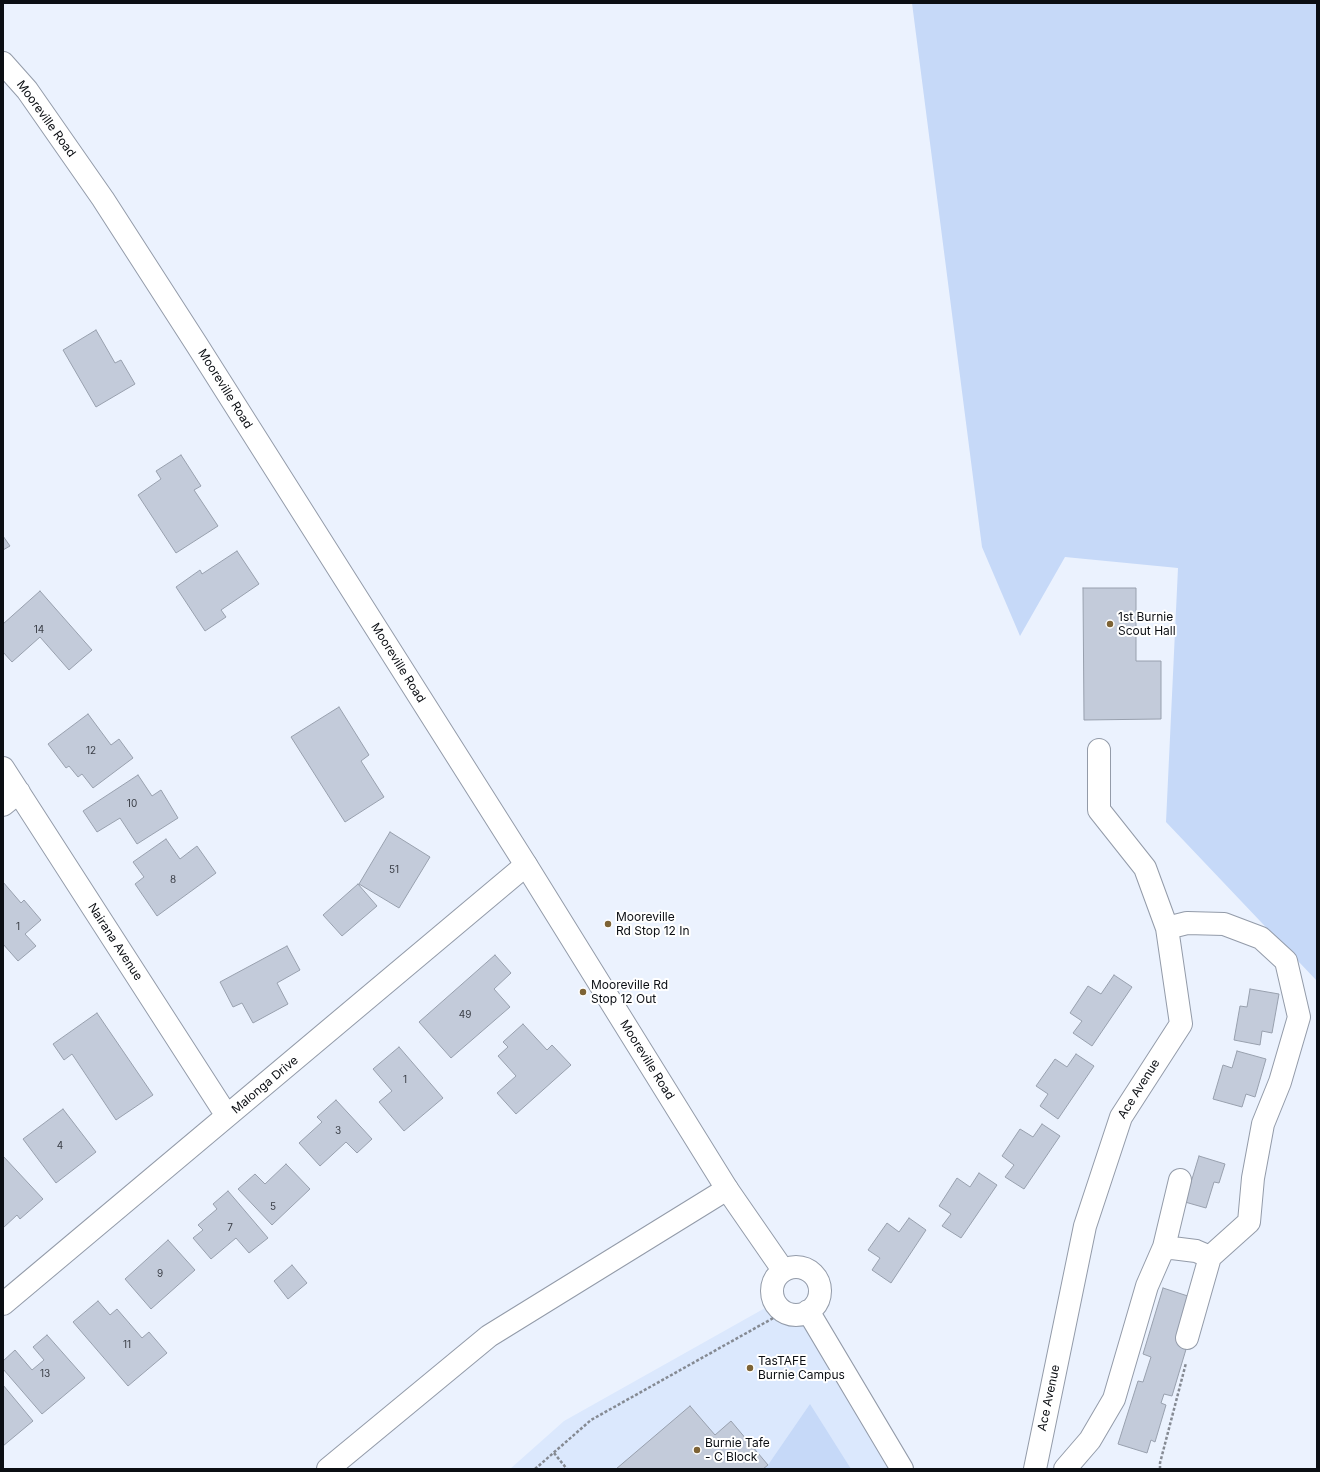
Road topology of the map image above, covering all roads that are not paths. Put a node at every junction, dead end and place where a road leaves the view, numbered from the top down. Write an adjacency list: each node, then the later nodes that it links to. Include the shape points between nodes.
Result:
1 (3, 63): 5 (main road, Mooreville Road, via 27,90 103,199)
2 (1099, 750): 6 (main road, Ace Avenue, via 1099,810 1145,868)
3 (3, 768): 4 (main road, Nairana Avenue)
4 (11, 799): 7 (main road, Nairana Avenue)
5 (526, 865): 7 (main road, Malonga Drive); 9 (main road, Mooreville Road)
6 (1167, 928): 11 (main road, via 1187,923 1224,924 1261,938 1286,961 1299,1017 1280,1082 1263,1124 1253,1178 1249,1222); 18 (main road, Ace Avenue, via 1181,1024 1121,1117 1085,1226)
7 (227, 1116): 13 (main road, Malonga Drive)
8 (1180, 1180): 10 (main road)
9 (727, 1189): 12 (main road, Mooreville Road); 16 (main road, via 489,1336)
10 (1164, 1246): 11 (main road, via 1196,1251); 19 (main road, via 1147,1286 1114,1399 1090,1440)
11 (1210, 1257): 15 (main road)
12 (783, 1270): 14 (main road, via 797,1266 805,1268 816,1278 820,1292 814,1306); 14 (main road, via 777,1275 771,1288 774,1303 784,1312 796,1315)
13 (3, 1304)
14 (808, 1311): 17 (main road)
15 (1187, 1338)
16 (328, 1469)
17 (902, 1469)
18 (1035, 1469)
19 (1065, 1469)

